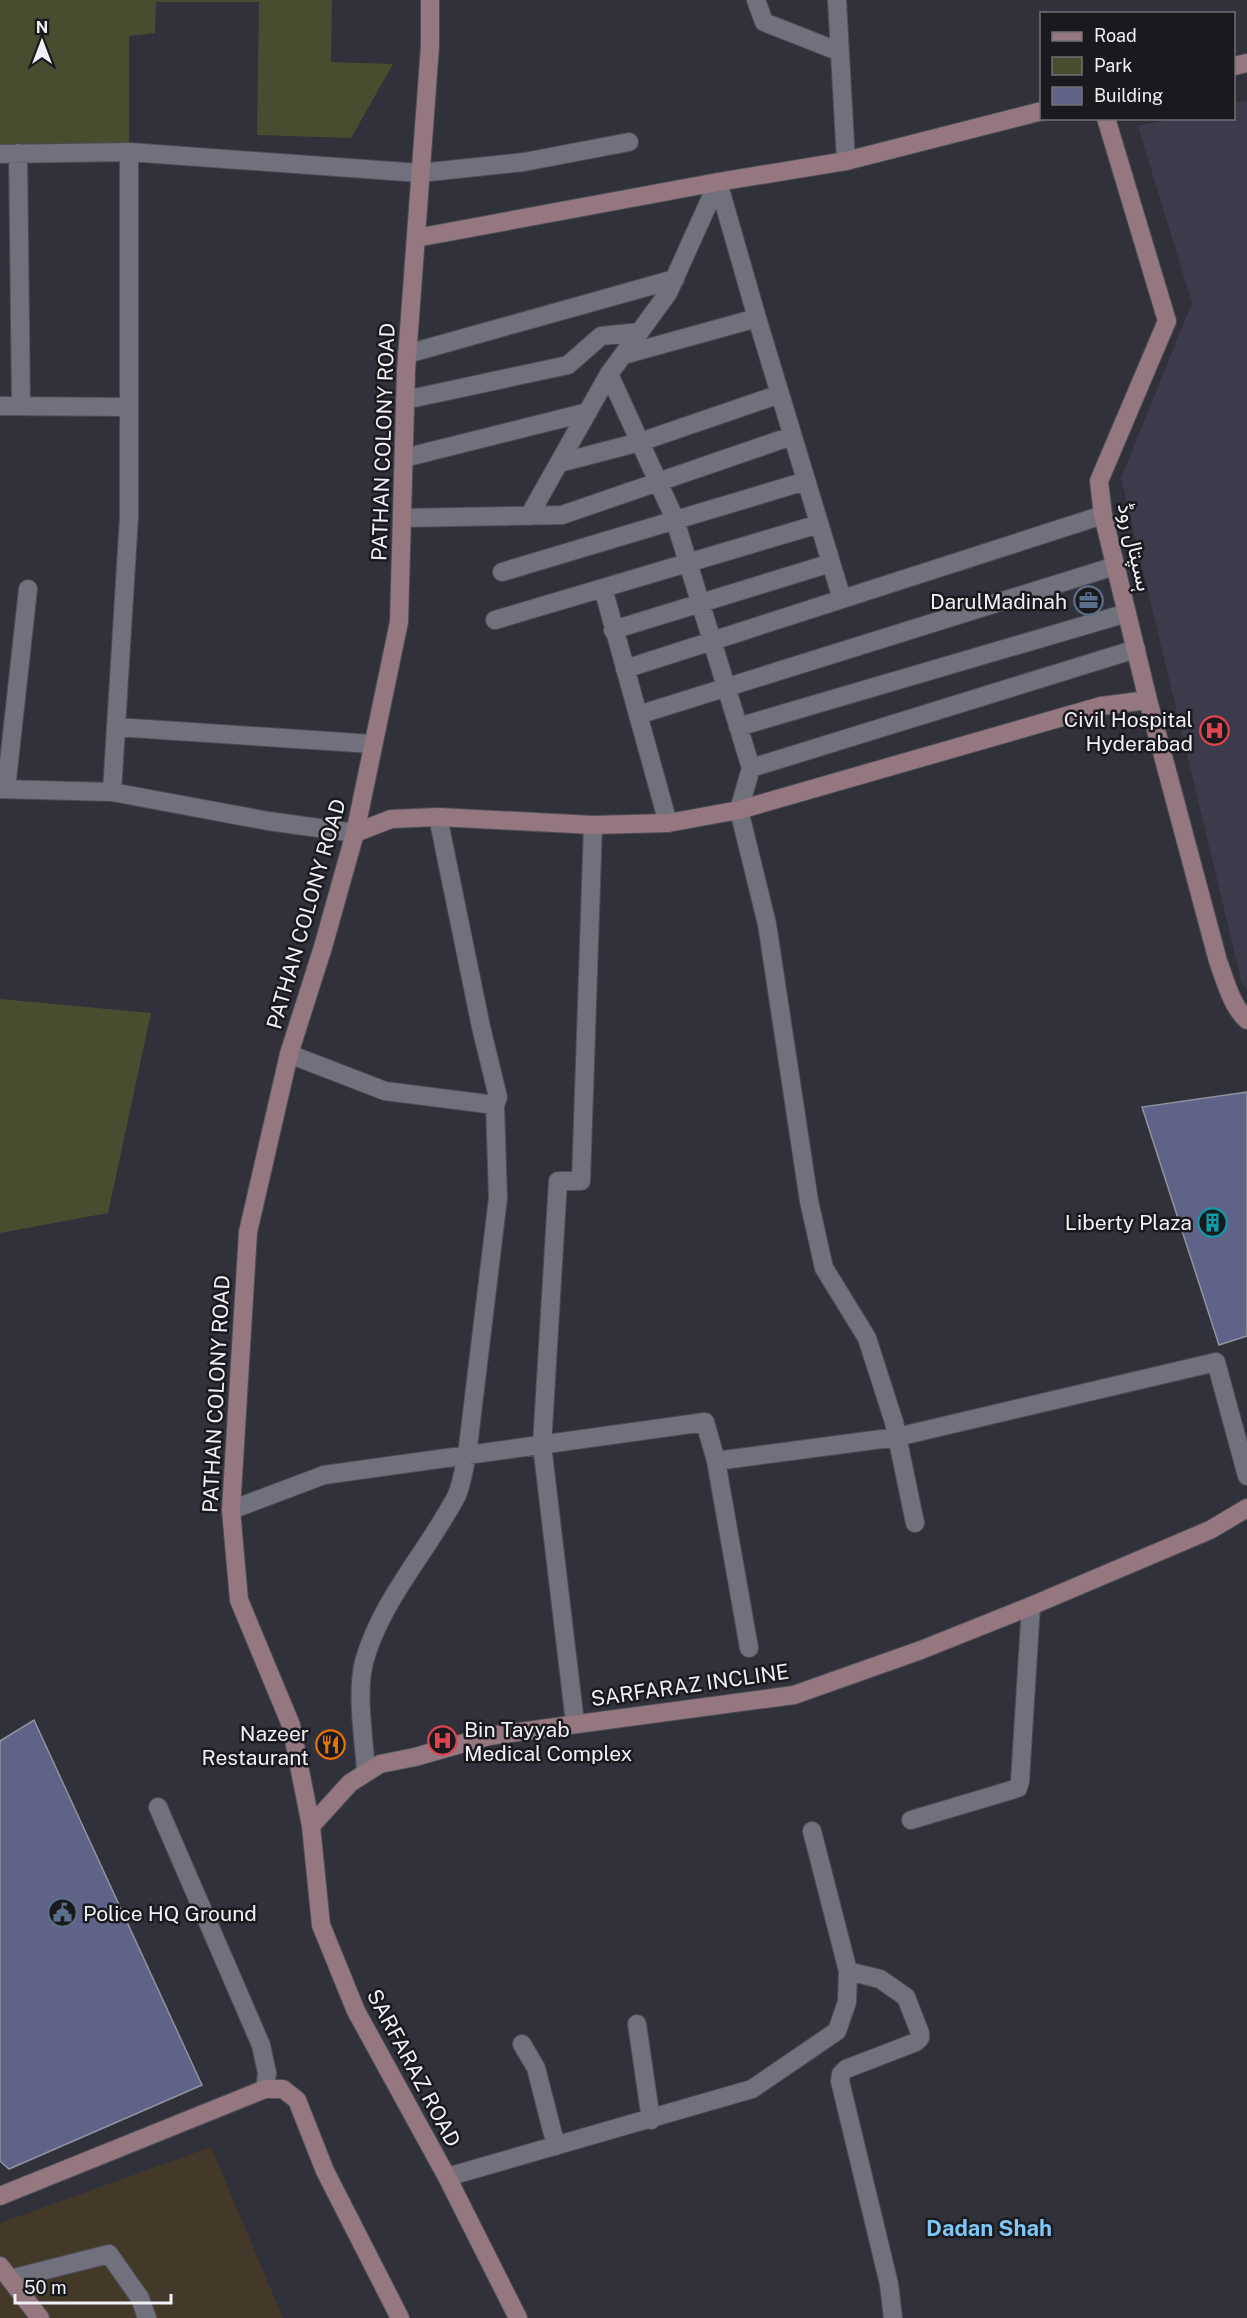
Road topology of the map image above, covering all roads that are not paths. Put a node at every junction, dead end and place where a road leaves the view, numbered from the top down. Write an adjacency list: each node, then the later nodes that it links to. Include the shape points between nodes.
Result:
1 (430, 0): 11 (street, PATHAN COLONY ROAD)
2 (756, 0): 4 (street, via 764,22)
3 (837, 0): 4 (street)
4 (840, 52): 10 (street)
5 (1040, 111): 10 (street)
6 (1107, 120): 32 (street, ہسپتال روڈ, via 1167,321 1100,481)
7 (629, 142): 11 (street, via 524,162)
8 (129, 152): 9 (street); 11 (street); 24 (street)
9 (9, 154): 23 (street)
10 (846, 161): 12 (street)
11 (420, 173): 13 (street, PATHAN COLONY ROAD)
12 (718, 182): 13 (street); 14 (street); 15 (street)
13 (416, 238): 17 (street, PATHAN COLONY ROAD)
14 (675, 279): 16 (street); 17 (street)
15 (757, 318): 18 (street); 20 (street)
16 (640, 332): 18 (street); 21 (street, via 601,336 568,365)
17 (407, 354): 21 (street, PATHAN COLONY ROAD)
18 (623, 355): 19 (street)
19 (609, 374): 25 (street); 27 (street)
20 (780, 394): 26 (street); 27 (street)
21 (405, 400): 28 (street, PATHAN COLONY ROAD)
22 (0, 406): 23 (street)
23 (21, 406): 24 (street)
24 (129, 407): 54 (street, via 129,517)
25 (588, 412): 28 (street); 29 (street)
26 (792, 436): 30 (street); 31 (street)
27 (640, 442): 29 (street); 31 (street)
28 (404, 458): 34 (street, PATHAN COLONY ROAD)
29 (559, 464): 33 (street)
30 (806, 481): 35 (street); 36 (street)
31 (658, 482): 33 (street, via 562,515); 35 (street)
32 (1103, 515): 39 (street, ہسپتال روڈ); 43 (street)
33 (529, 516): 34 (street)
34 (402, 518): 56 (street, PATHAN COLONY ROAD, via 399,622)
35 (675, 520): 37 (street); 40 (street)
36 (819, 524): 37 (street); 38 (street)
37 (688, 563): 41 (street); 44 (street)
38 (831, 563): 43 (street); 44 (street)
39 (1116, 566): 45 (street, ہسپتال روڈ); 51 (street)
40 (502, 572)
41 (603, 588): 46 (street); 47 (street)
42 (28, 589): 58 (street)
43 (842, 599): 48 (street)
44 (700, 603): 47 (street); 48 (street)
45 (1127, 613): 49 (street, ہسپتال روڈ); 55 (street)
46 (495, 620)
47 (613, 630): 50 (street)
48 (712, 641): 50 (street); 51 (street)
49 (1136, 649): 52 (street, ہسپتال روڈ); 57 (street)
50 (625, 669): 53 (street)
51 (726, 687): 53 (street); 55 (street)
52 (1148, 700): 60 (street, via 1101,706); 65 (street, ہسپتال روڈ, via 1218,962)
53 (638, 715): 62 (street)
54 (116, 728): 56 (street); 59 (street)
55 (738, 728): 57 (street)
56 (373, 744): 64 (street, PATHAN COLONY ROAD)
57 (751, 768): 60 (street)
58 (3, 789): 59 (street)
59 (112, 792): 64 (street, via 268,822)
60 (739, 810): 62 (street); 70 (street, via 767,924 809,1201 825,1268 867,1338)
61 (438, 817): 63 (street); 64 (street, via 391,819); 69 (street, via 498,1097)
62 (668, 823): 63 (street)
63 (593, 825): 71 (street, via 581,1180 558,1180)
64 (355, 832): 68 (street, PATHAN COLONY ROAD, via 324,947)
65 (1231, 994): 66 (street, ہسپتال روڈ); 67 (street, ہسپتال روڈ)
66 (1247, 1012)
67 (1247, 1020)
68 (289, 1054): 69 (street, via 385,1091); 76 (street, PATHAN COLONY ROAD, via 248,1232)
69 (495, 1105): 72 (street, via 498,1197)
70 (897, 1437): 73 (street); 74 (street, via 1216,1362); 77 (street)
71 (542, 1445): 72 (street); 73 (street, via 705,1422); 80 (street)
72 (467, 1455): 76 (street, via 324,1475); 81 (street, via 458,1493 385,1612 364,1663)
73 (716, 1461): 79 (street)
74 (1247, 1476)
75 (1247, 1508): 78 (street, SARFARAZ INCLINE, via 1210,1530)
76 (231, 1510): 84 (street, PATHAN COLONY ROAD, via 239,1600 291,1725)
77 (915, 1523)
78 (1031, 1606): 80 (street, SARFARAZ INCLINE, via 794,1695); 83 (street, via 1018,1788)
79 (749, 1648)
80 (575, 1723): 81 (street, SARFARAZ INCLINE, via 489,1736)
81 (366, 1771): 84 (street, SARFARAZ INCLINE)
82 (158, 1807): 89 (street, via 261,2045 267,2073)
83 (910, 1820)
84 (311, 1826): 92 (street, SARFARAZ ROAD, via 321,1925 356,2011)
85 (812, 1831): 86 (street)
86 (848, 1971): 90 (street, via 847,2002 837,2031 752,2090); 99 (street, via 880,1979 906,1996 920,2033 915,2043 846,2069 840,2080 889,2284)
87 (637, 2024): 90 (street)
88 (522, 2044): 91 (street, via 536,2068)
89 (265, 2089): 93 (street); 97 (street, via 283,2089 297,2100 325,2171)
90 (651, 2120): 91 (street)
91 (556, 2146): 92 (street)
92 (447, 2177): 98 (street, SARFARAZ ROAD)
93 (0, 2196)
94 (5, 2272): 95 (street); 96 (street, via 109,2254 140,2298)
95 (38, 2318)
96 (147, 2318)
97 (400, 2318)
98 (518, 2318)
99 (893, 2318)

